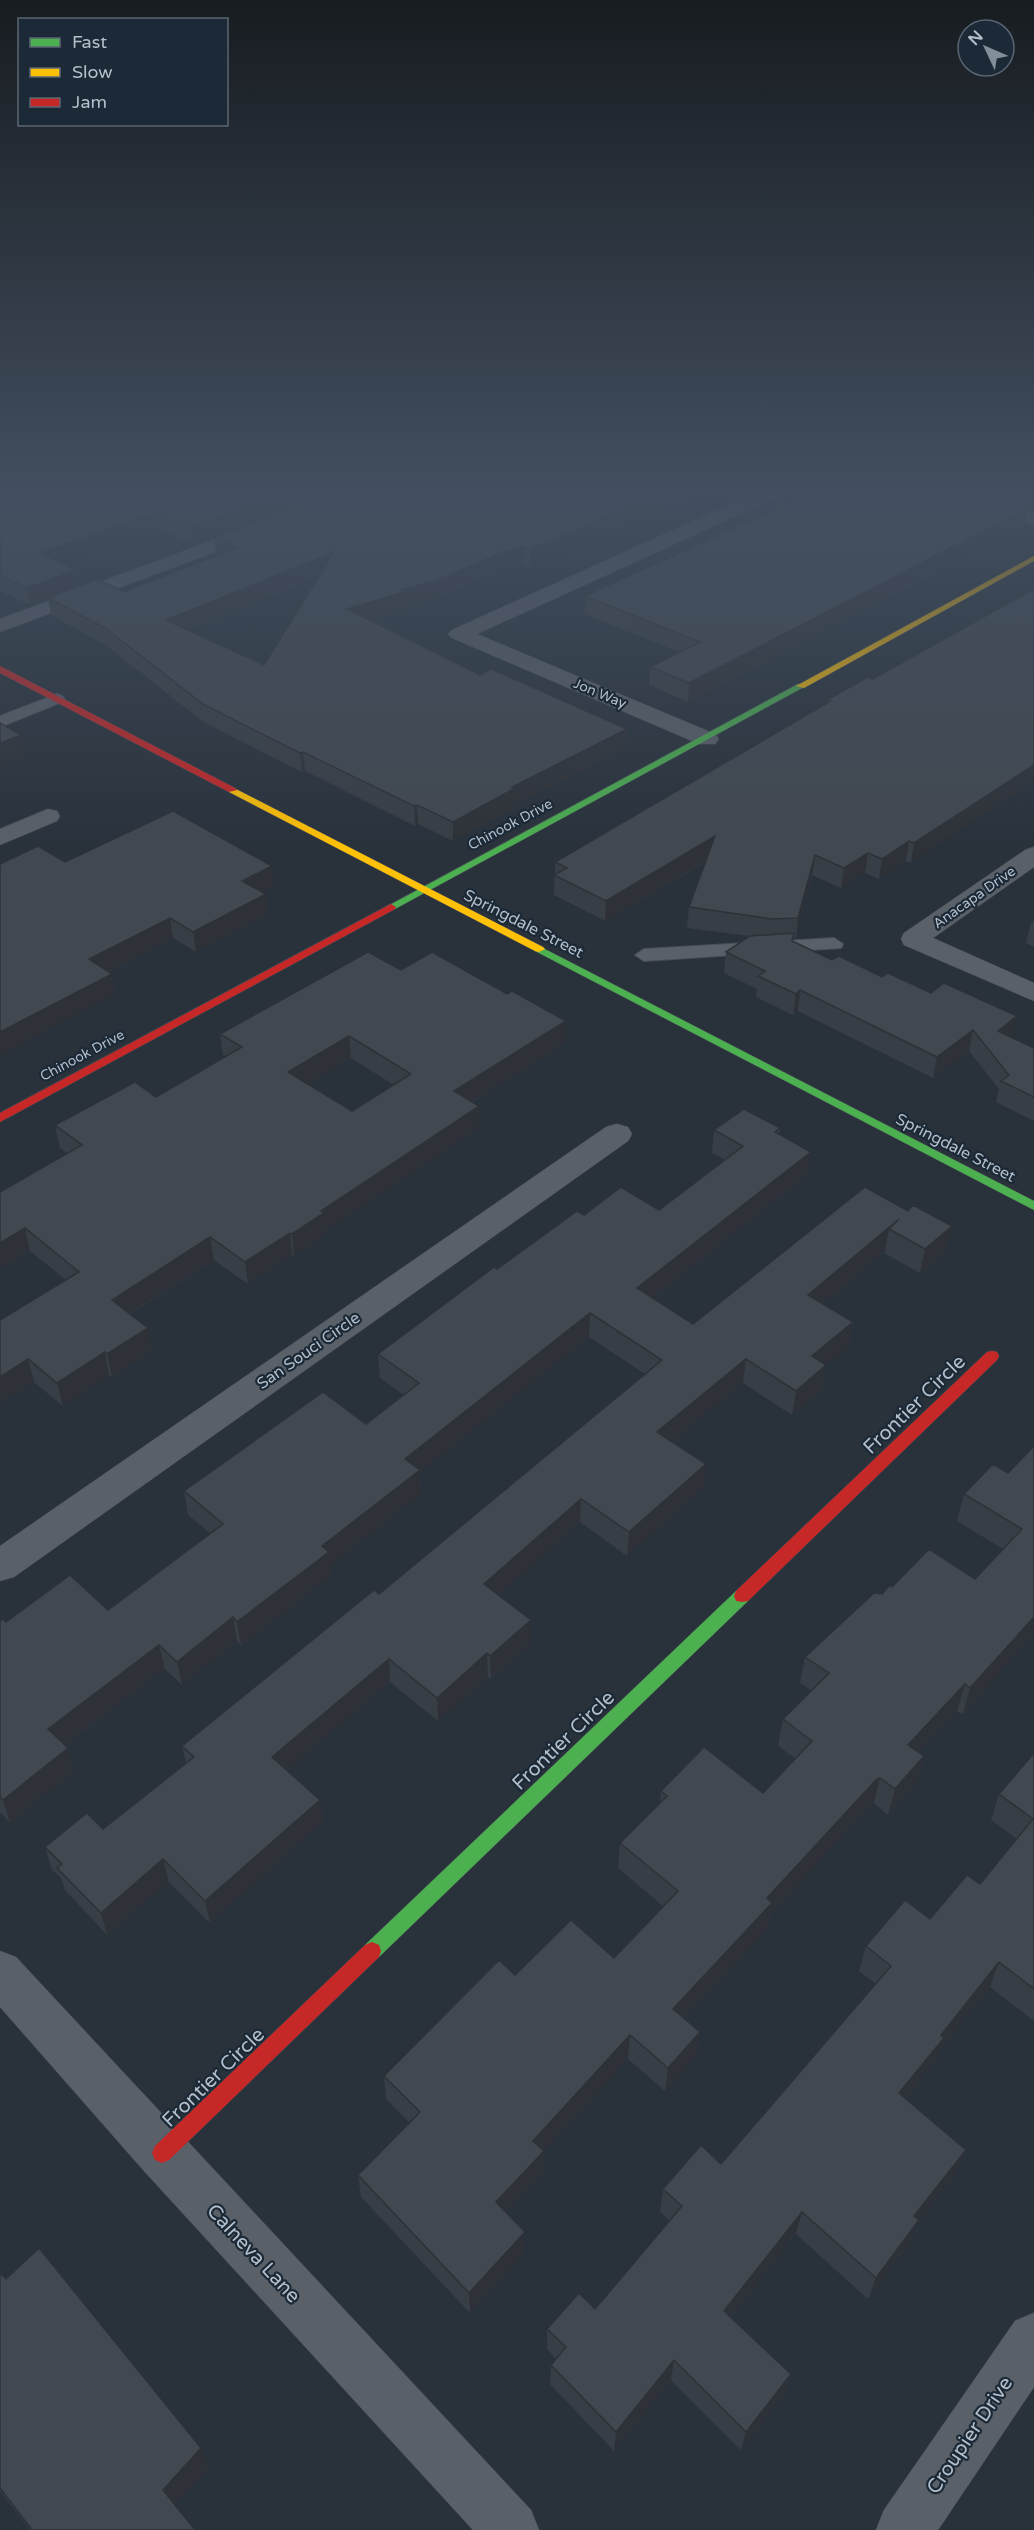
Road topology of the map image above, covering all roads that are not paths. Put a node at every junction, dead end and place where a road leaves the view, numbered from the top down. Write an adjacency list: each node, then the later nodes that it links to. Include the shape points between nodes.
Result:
1 (40, 611): 4 (street)
2 (510, 611): 8 (street, Jon Way, via 459,634)
3 (938, 611): 8 (street, Chinook Drive)
4 (0, 626)
5 (0, 669): 6 (street, Springdale Street)
6 (57, 699): 7 (lane); 12 (street, Springdale Street)
7 (0, 722)
8 (707, 739): 12 (street, Chinook Drive)
9 (48, 816): 10 (street)
10 (0, 838)
11 (1034, 855): 15 (street, Anacapa Drive, via 914,939)
12 (423, 889): 16 (street, Chinook Drive); 18 (street, Springdale Street)
13 (834, 944): 14 (lane)
14 (644, 956)
15 (1034, 993)
16 (0, 1118)
17 (617, 1134): 20 (street, San Souci Circle)
18 (1034, 1206)
19 (992, 1356): 22 (street, Frontier Circle)
20 (0, 1566)
21 (0, 1973): 22 (street, Calneva Lane)
22 (162, 2153): 24 (street, Calneva Lane)
23 (1034, 2340): 25 (street, Croupier Drive)
24 (511, 2530)
25 (904, 2530)

